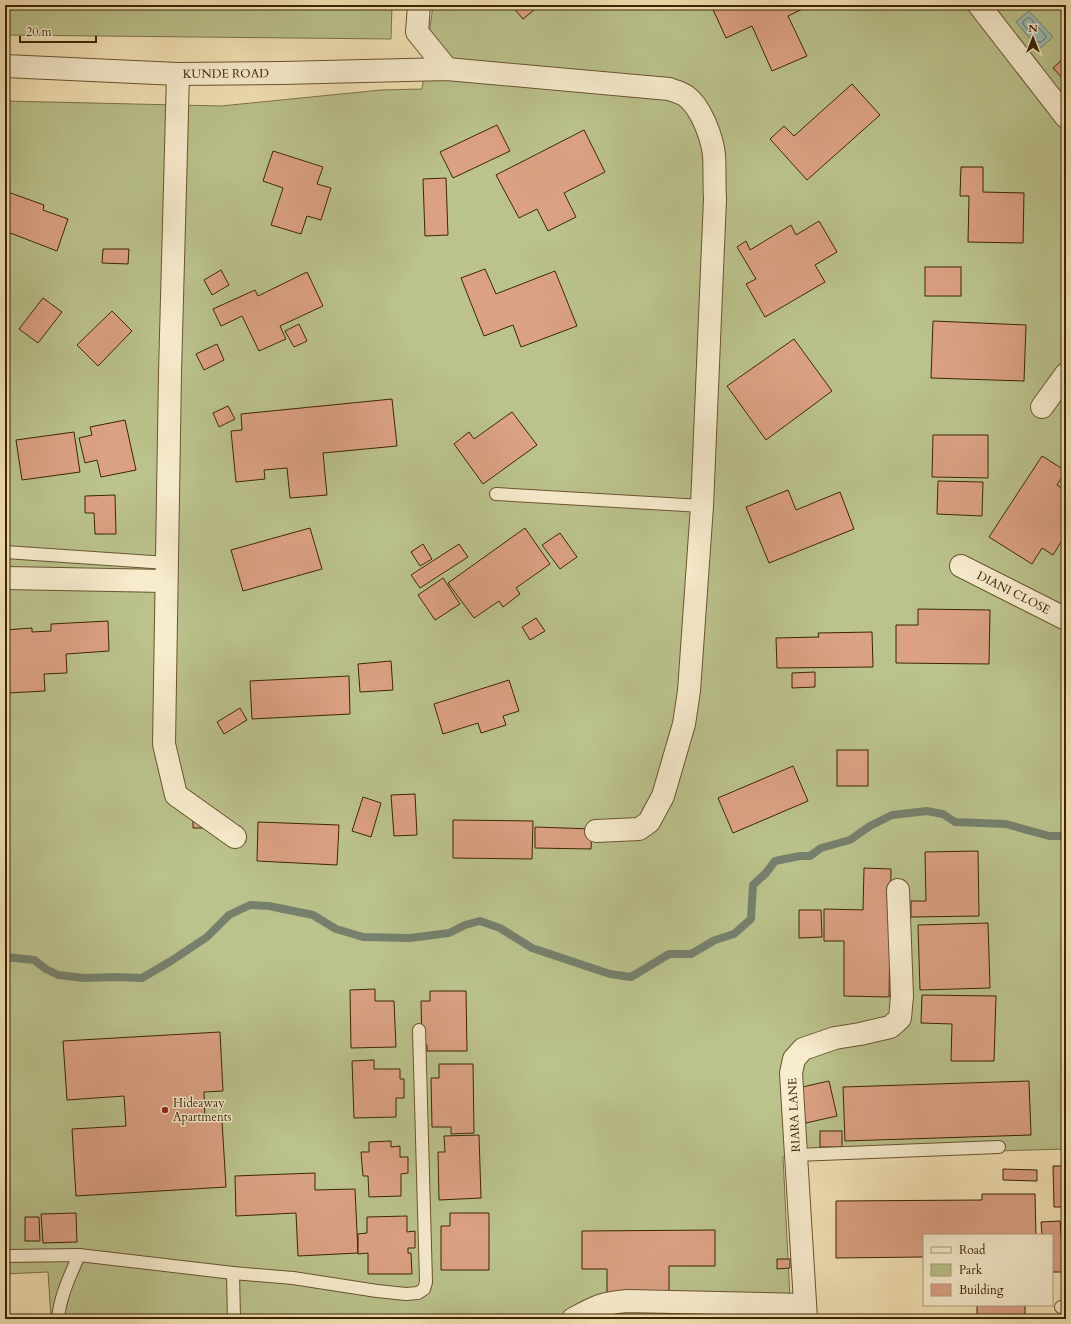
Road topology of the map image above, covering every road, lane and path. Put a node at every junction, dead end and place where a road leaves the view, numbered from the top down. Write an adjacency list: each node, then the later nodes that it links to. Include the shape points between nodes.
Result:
1 (419, 5): 4 (street, via 417,32)
2 (979, 5): 6 (street)
3 (5, 66): 5 (street, KUNDE ROAD)
4 (447, 68): 5 (street, KUNDE ROAD); 10 (street, KUNDE ROAD, via 669,89 686,96 702,116 714,154 715,198)
5 (178, 74): 13 (street)
6 (1066, 117)
7 (1066, 374): 8 (street)
8 (1042, 407)
9 (496, 494): 10 (lane)
10 (702, 506): 16 (street, KUNDE ROAD, via 689,691 684,724 663,796 649,822 639,829)
11 (5, 552): 13 (lane)
12 (961, 566): 15 (street, DIANI CLOSE)
13 (167, 572): 14 (street); 17 (street, via 164,744 176,795)
14 (5, 578)
15 (1066, 619)
16 (596, 831)
17 (235, 837)
18 (898, 890): 21 (street, RIARA LANE, via 902,996 900,1018 890,1027 835,1038 803,1049 794,1059 791,1073)
19 (419, 1030): 24 (lane, via 426,1282 424,1289 418,1293 406,1294 293,1278)
20 (999, 1147): 21 (lane)
21 (796, 1154): 25 (street, RIARA LANE)
22 (79, 1255): 23 (lane); 24 (lane); 26 (lane, via 63,1291)
23 (5, 1256)
24 (233, 1273): 27 (lane)
25 (806, 1312): 28 (street, via 627,1301 598,1306)
26 (58, 1319)
27 (234, 1319)
28 (573, 1319)

